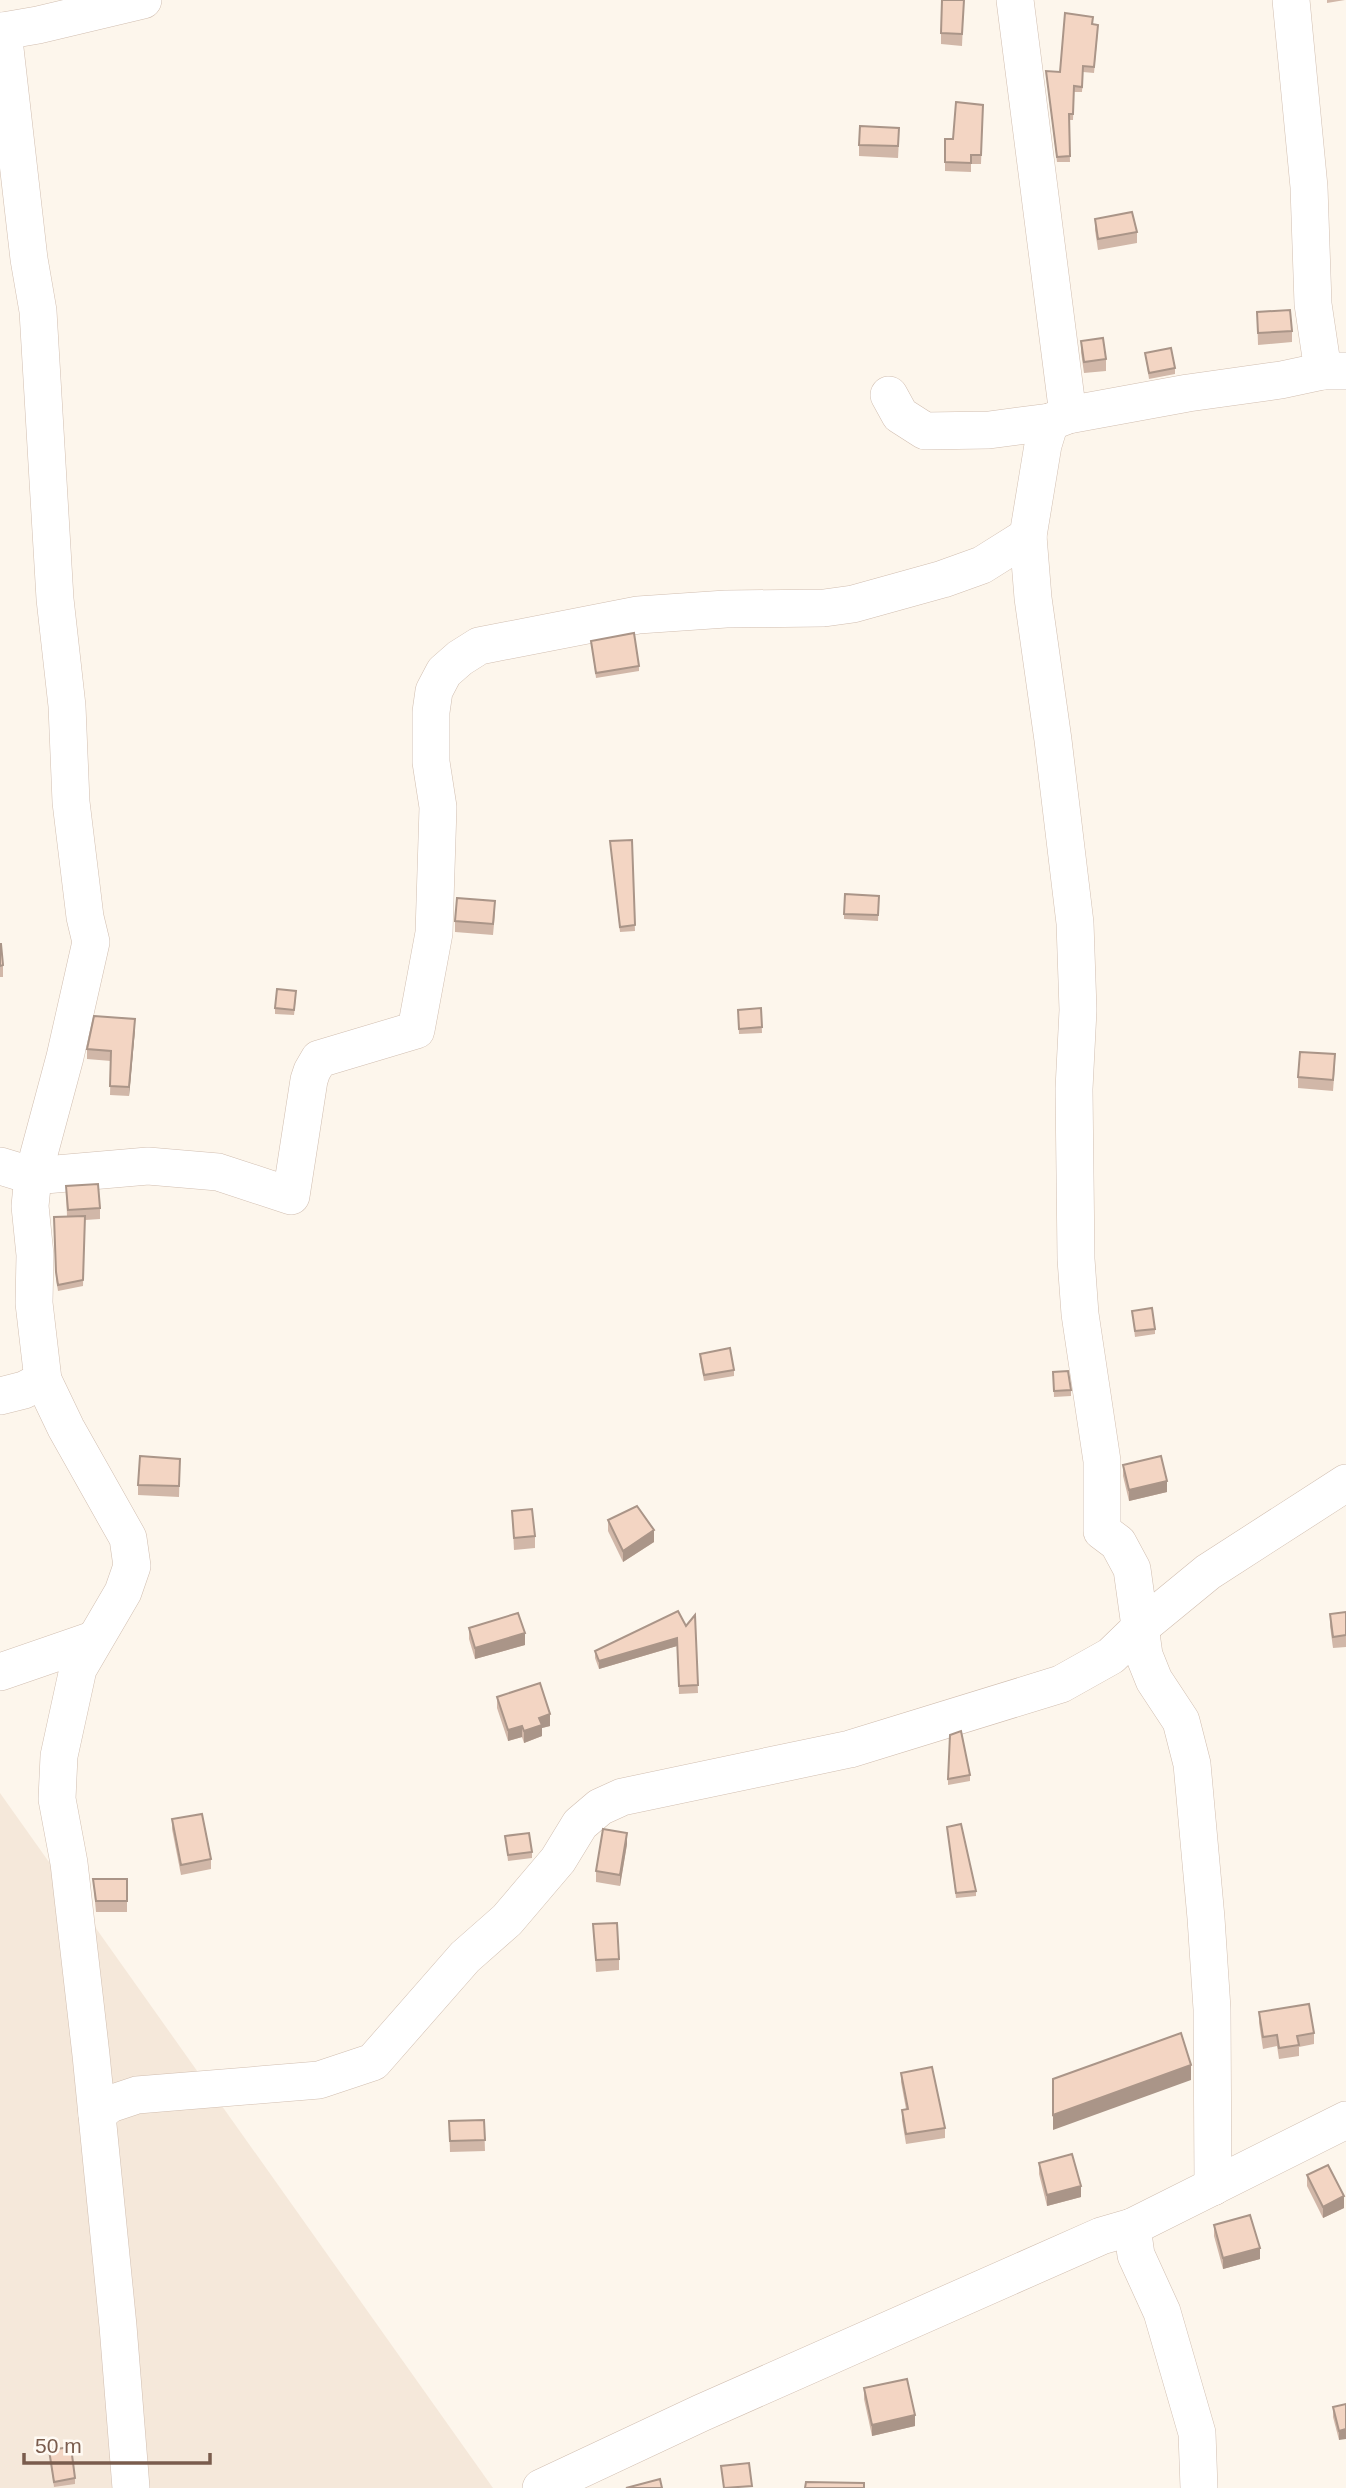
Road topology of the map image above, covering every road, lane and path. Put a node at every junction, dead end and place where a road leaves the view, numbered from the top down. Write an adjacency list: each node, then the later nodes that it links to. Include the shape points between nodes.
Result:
1 (143, 0): 4 (street)
2 (1015, 0): 7 (street)
3 (1291, 0): 5 (street, via 1309,187 1313,304)
4 (1, 31): 9 (street, via 38,311 71,802 91,942 65,1057)
5 (1334, 371): 7 (street)
6 (888, 396): 7 (street, via 900,415 925,431 989,430)
7 (1059, 419): 8 (street, via 1043,445)
8 (1028, 536): 9 (street, via 982,565 853,604 638,615 479,646 444,672 434,691 432,762 438,807 434,933 416,1030 319,1059 309,1080 291,1196 218,1172 148,1166); 13 (street, via 1032,598 1075,923 1076,1259 1102,1461 1102,1531 1118,1543 1132,1569)
9 (16, 1171): 10 (street, via 30,1206)
10 (43, 1380): 11 (street); 14 (street, via 128,1538 132,1566 123,1592)
11 (0, 1396)
12 (1346, 1483): 13 (street, via 1208,1572)
13 (1141, 1627): 16 (street, via 1111,1656 1061,1684 850,1749 622,1797 600,1807 580,1824 558,1860 507,1920 465,1957 373,2062 319,2080 137,2095); 18 (street, via 1144,1655 1154,1680 1181,1721 1192,1764 1212,2009)
14 (93, 1640): 15 (street); 16 (street, via 78,1669 60,1756 57,1799 69,1863)
15 (0, 1672)
16 (97, 2114): 20 (street)
17 (1346, 2120): 18 (street)
18 (1213, 2187): 19 (street)
19 (1132, 2227): 21 (street, via 1101,2236); 22 (street, via 1136,2255 1161,2312 1197,2433)
20 (131, 2488)
21 (541, 2488)
22 (1199, 2488)

